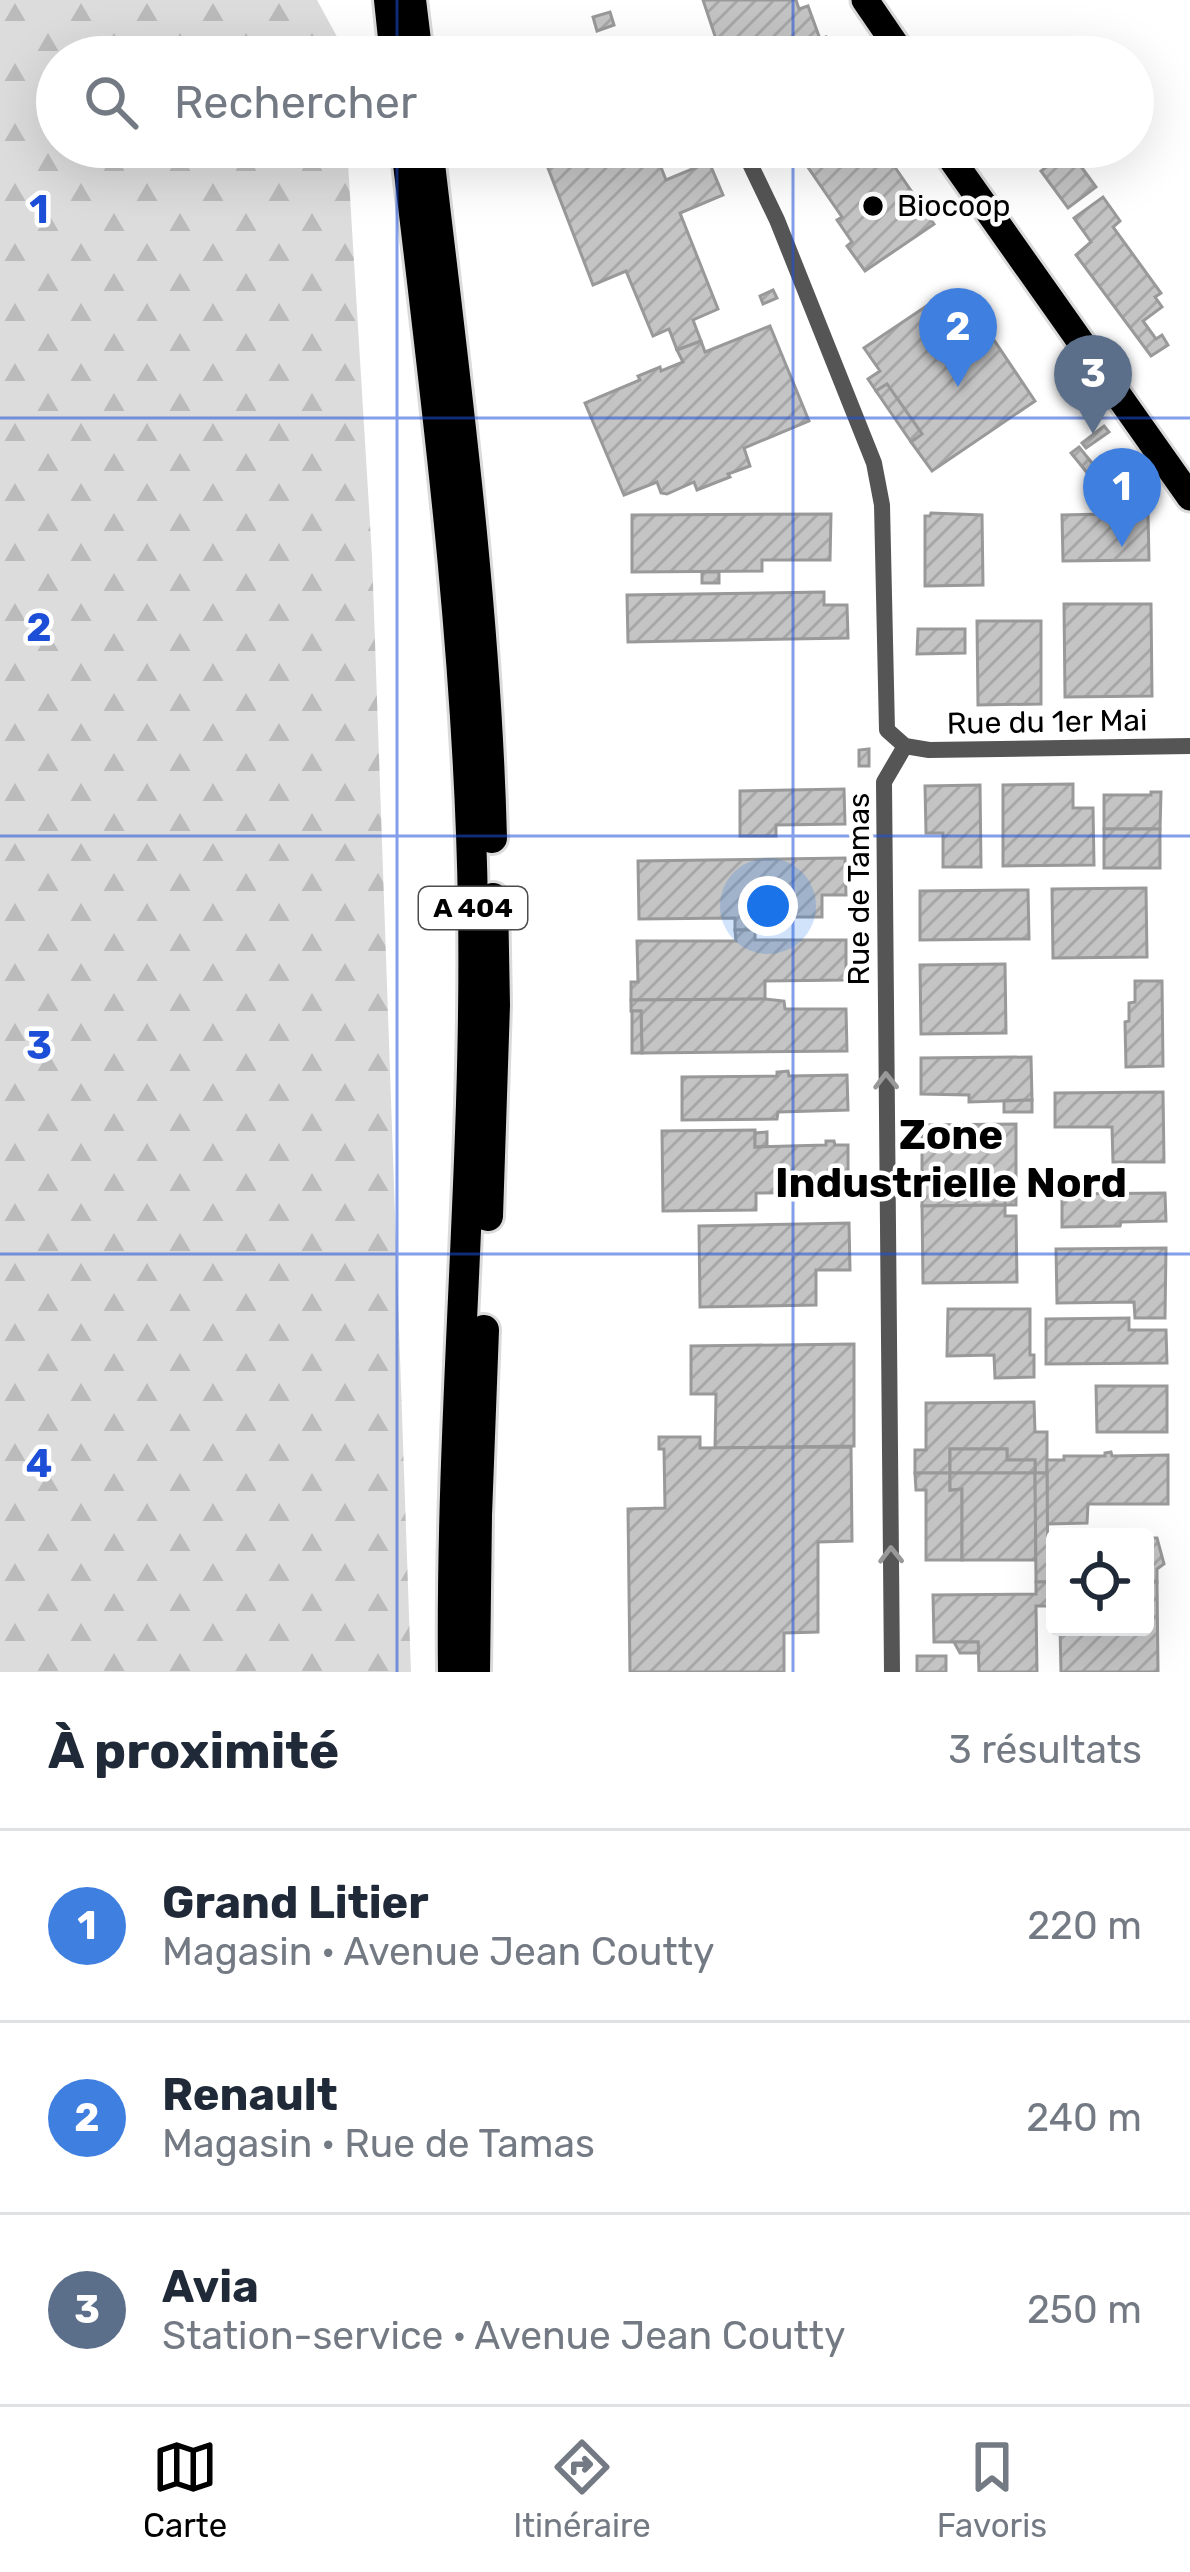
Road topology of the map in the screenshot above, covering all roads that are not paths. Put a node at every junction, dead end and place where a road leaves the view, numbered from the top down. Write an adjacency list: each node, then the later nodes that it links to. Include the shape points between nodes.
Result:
1 (389, 0): 5 (highway)
2 (411, 0): 6 (highway)
3 (843, 0): 7 (main road)
4 (865, 0): 8 (main road)
5 (393, 36)
6 (415, 36)
7 (867, 36)
8 (890, 36)
9 (408, 168): 18 (highway, A 404, via 449,518 471,834 472,1094)
10 (430, 168): 19 (highway, A 404, via 472,526 492,831)
11 (752, 168): 16 (street, via 874,464 882,505 885,721)
12 (958, 168): 15 (main road)
13 (979, 168): 14 (main road)
14 (1190, 465)
15 (1190, 496)
16 (905, 746): 17 (street, Rue du 1er Mai); 20 (street, Rue de Tamas, one-way to 16, via 884,782)
17 (1190, 746)
18 (453, 1672)
19 (475, 1672)
20 (892, 1672)

